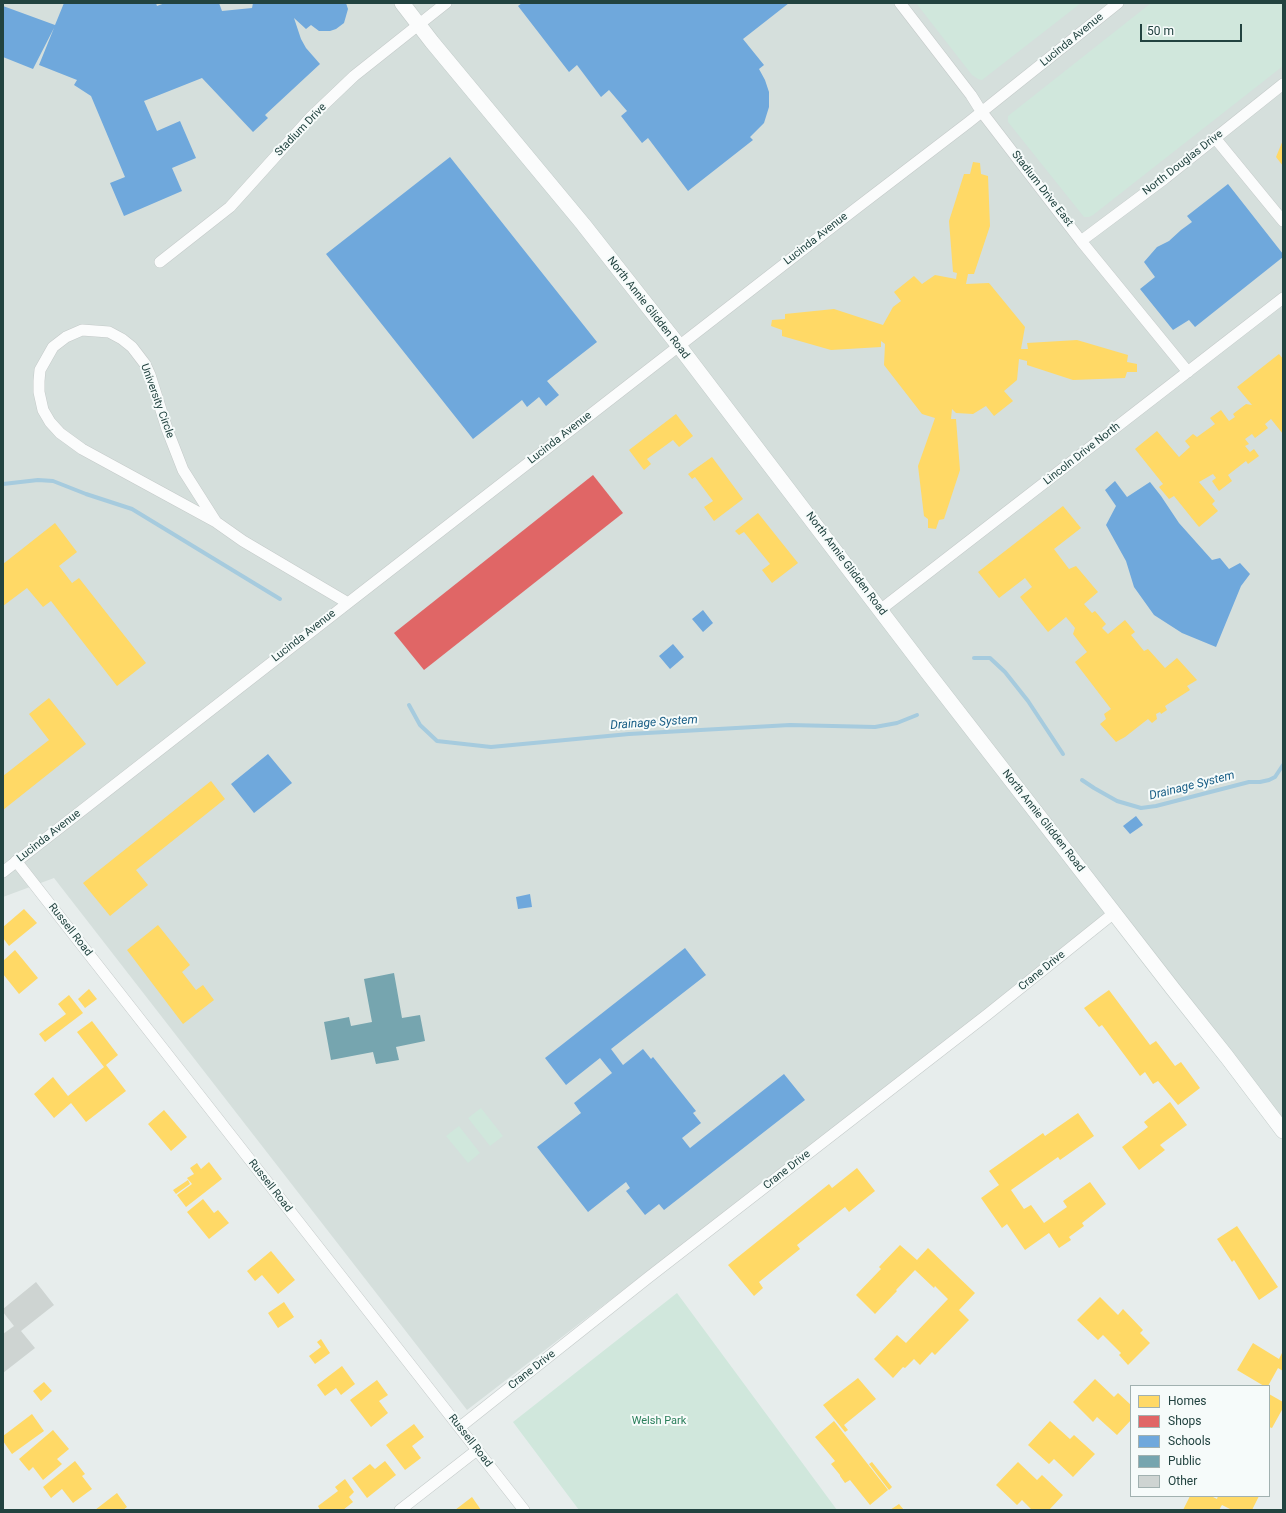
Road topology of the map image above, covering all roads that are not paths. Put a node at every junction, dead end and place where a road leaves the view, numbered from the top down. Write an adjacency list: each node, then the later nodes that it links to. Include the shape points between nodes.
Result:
1 (402, 3): 5 (main road, North Annie Glidden Road)
2 (446, 3): 5 (street, Stadium Drive)
3 (900, 3): 7 (street, Stadium Drive East, via 971,95)
4 (1118, 3): 7 (street, Lucinda Avenue)
5 (419, 25): 11 (street, Stadium Drive, via 354,76 311,117 230,207); 13 (main road, North Annie Glidden Road, via 583,224)
6 (1283, 84): 8 (street, North Douglas Drive)
7 (981, 112): 10 (street, Stadium Drive East); 13 (street, Lucinda Avenue)
8 (1215, 138): 9 (street); 10 (street, North Douglas Drive)
9 (1283, 221)
10 (1081, 241): 14 (street, Stadium Drive East)
11 (160, 262)
12 (1283, 298): 14 (street, Lincoln Drive North)
13 (679, 346): 16 (street, Lucinda Avenue); 17 (main road, North Annie Glidden Road)
14 (1188, 372): 17 (street, Lincoln Drive North)
15 (216, 522): 15 (street, University Circle, via 183,470 150,375 132,347 109,332 82,330 66,337 53,347 40,370 39,381 43,410 55,428 82,449); 16 (street, University Circle)
16 (348, 602): 18 (street, Lucinda Avenue)
17 (880, 610): 20 (main road, North Annie Glidden Road)
18 (16, 861): 19 (street, Lucinda Avenue); 22 (street, Russell Road)
19 (3, 872)
20 (1114, 913): 21 (main road, North Annie Glidden Road); 22 (street, Crane Drive)
21 (1283, 1131)
22 (460, 1427): 23 (street, Russell Road)
23 (477, 1450): 24 (street); 25 (street, Russell Road)
24 (400, 1510)
25 (524, 1510)

